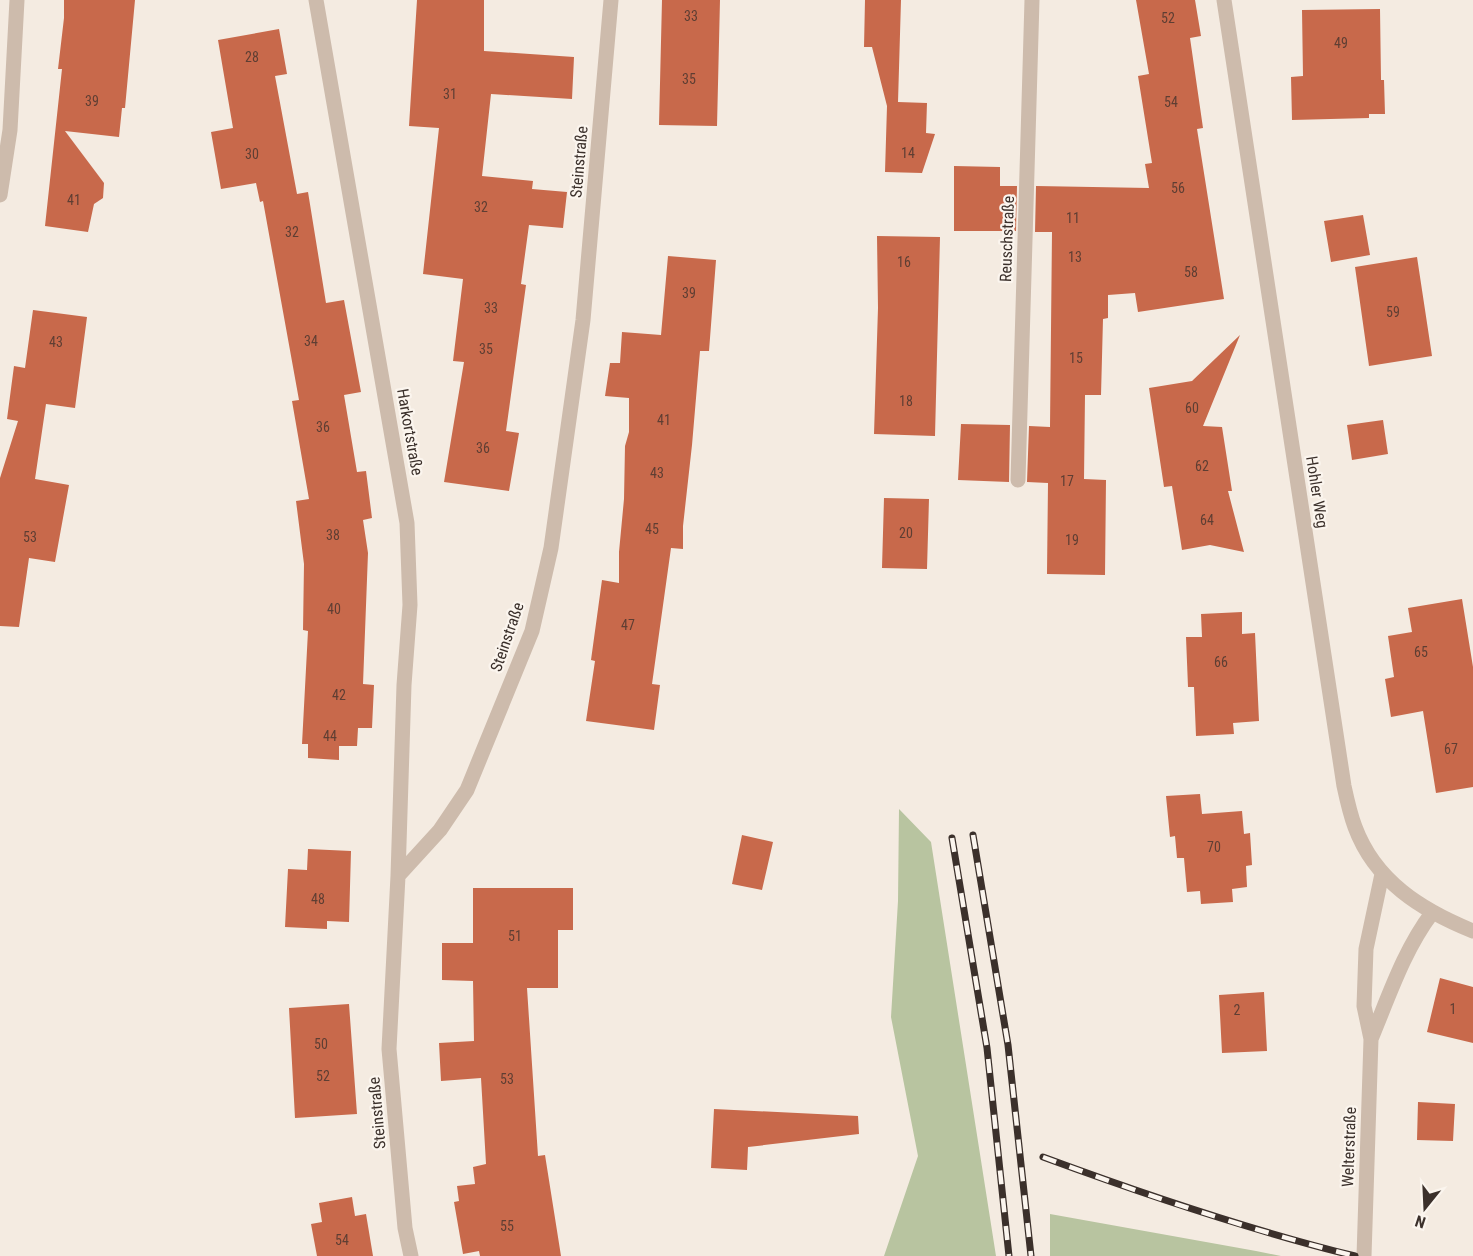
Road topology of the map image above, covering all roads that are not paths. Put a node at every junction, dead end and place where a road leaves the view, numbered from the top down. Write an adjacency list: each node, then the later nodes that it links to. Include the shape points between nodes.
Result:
1 (17, 0): 6 (street, via 10,130)
2 (316, 0): 9 (street, Harkortstraße, via 407,523 410,605)
3 (611, 0): 9 (street, Steinstraße, via 583,320 551,548 532,631 467,790 440,830)
4 (1032, 0): 7 (street, Reuschstraße)
5 (1224, 0): 8 (street, Hohler Weg, via 1344,786 1354,825)
6 (0, 195)
7 (1018, 480)
8 (1382, 874): 10 (street, Hohler Weg); 12 (street, Welterstraße, via 1366,949 1364,1006)
9 (398, 876): 13 (street, Steinstraße, via 389,1049 405,1228)
10 (1432, 913): 11 (street, Hohler Weg); 12 (street, Welterstraße, via 1401,969)
11 (1473, 930)
12 (1371, 1039): 14 (street, Welterstraße)
13 (411, 1256)
14 (1364, 1256)

